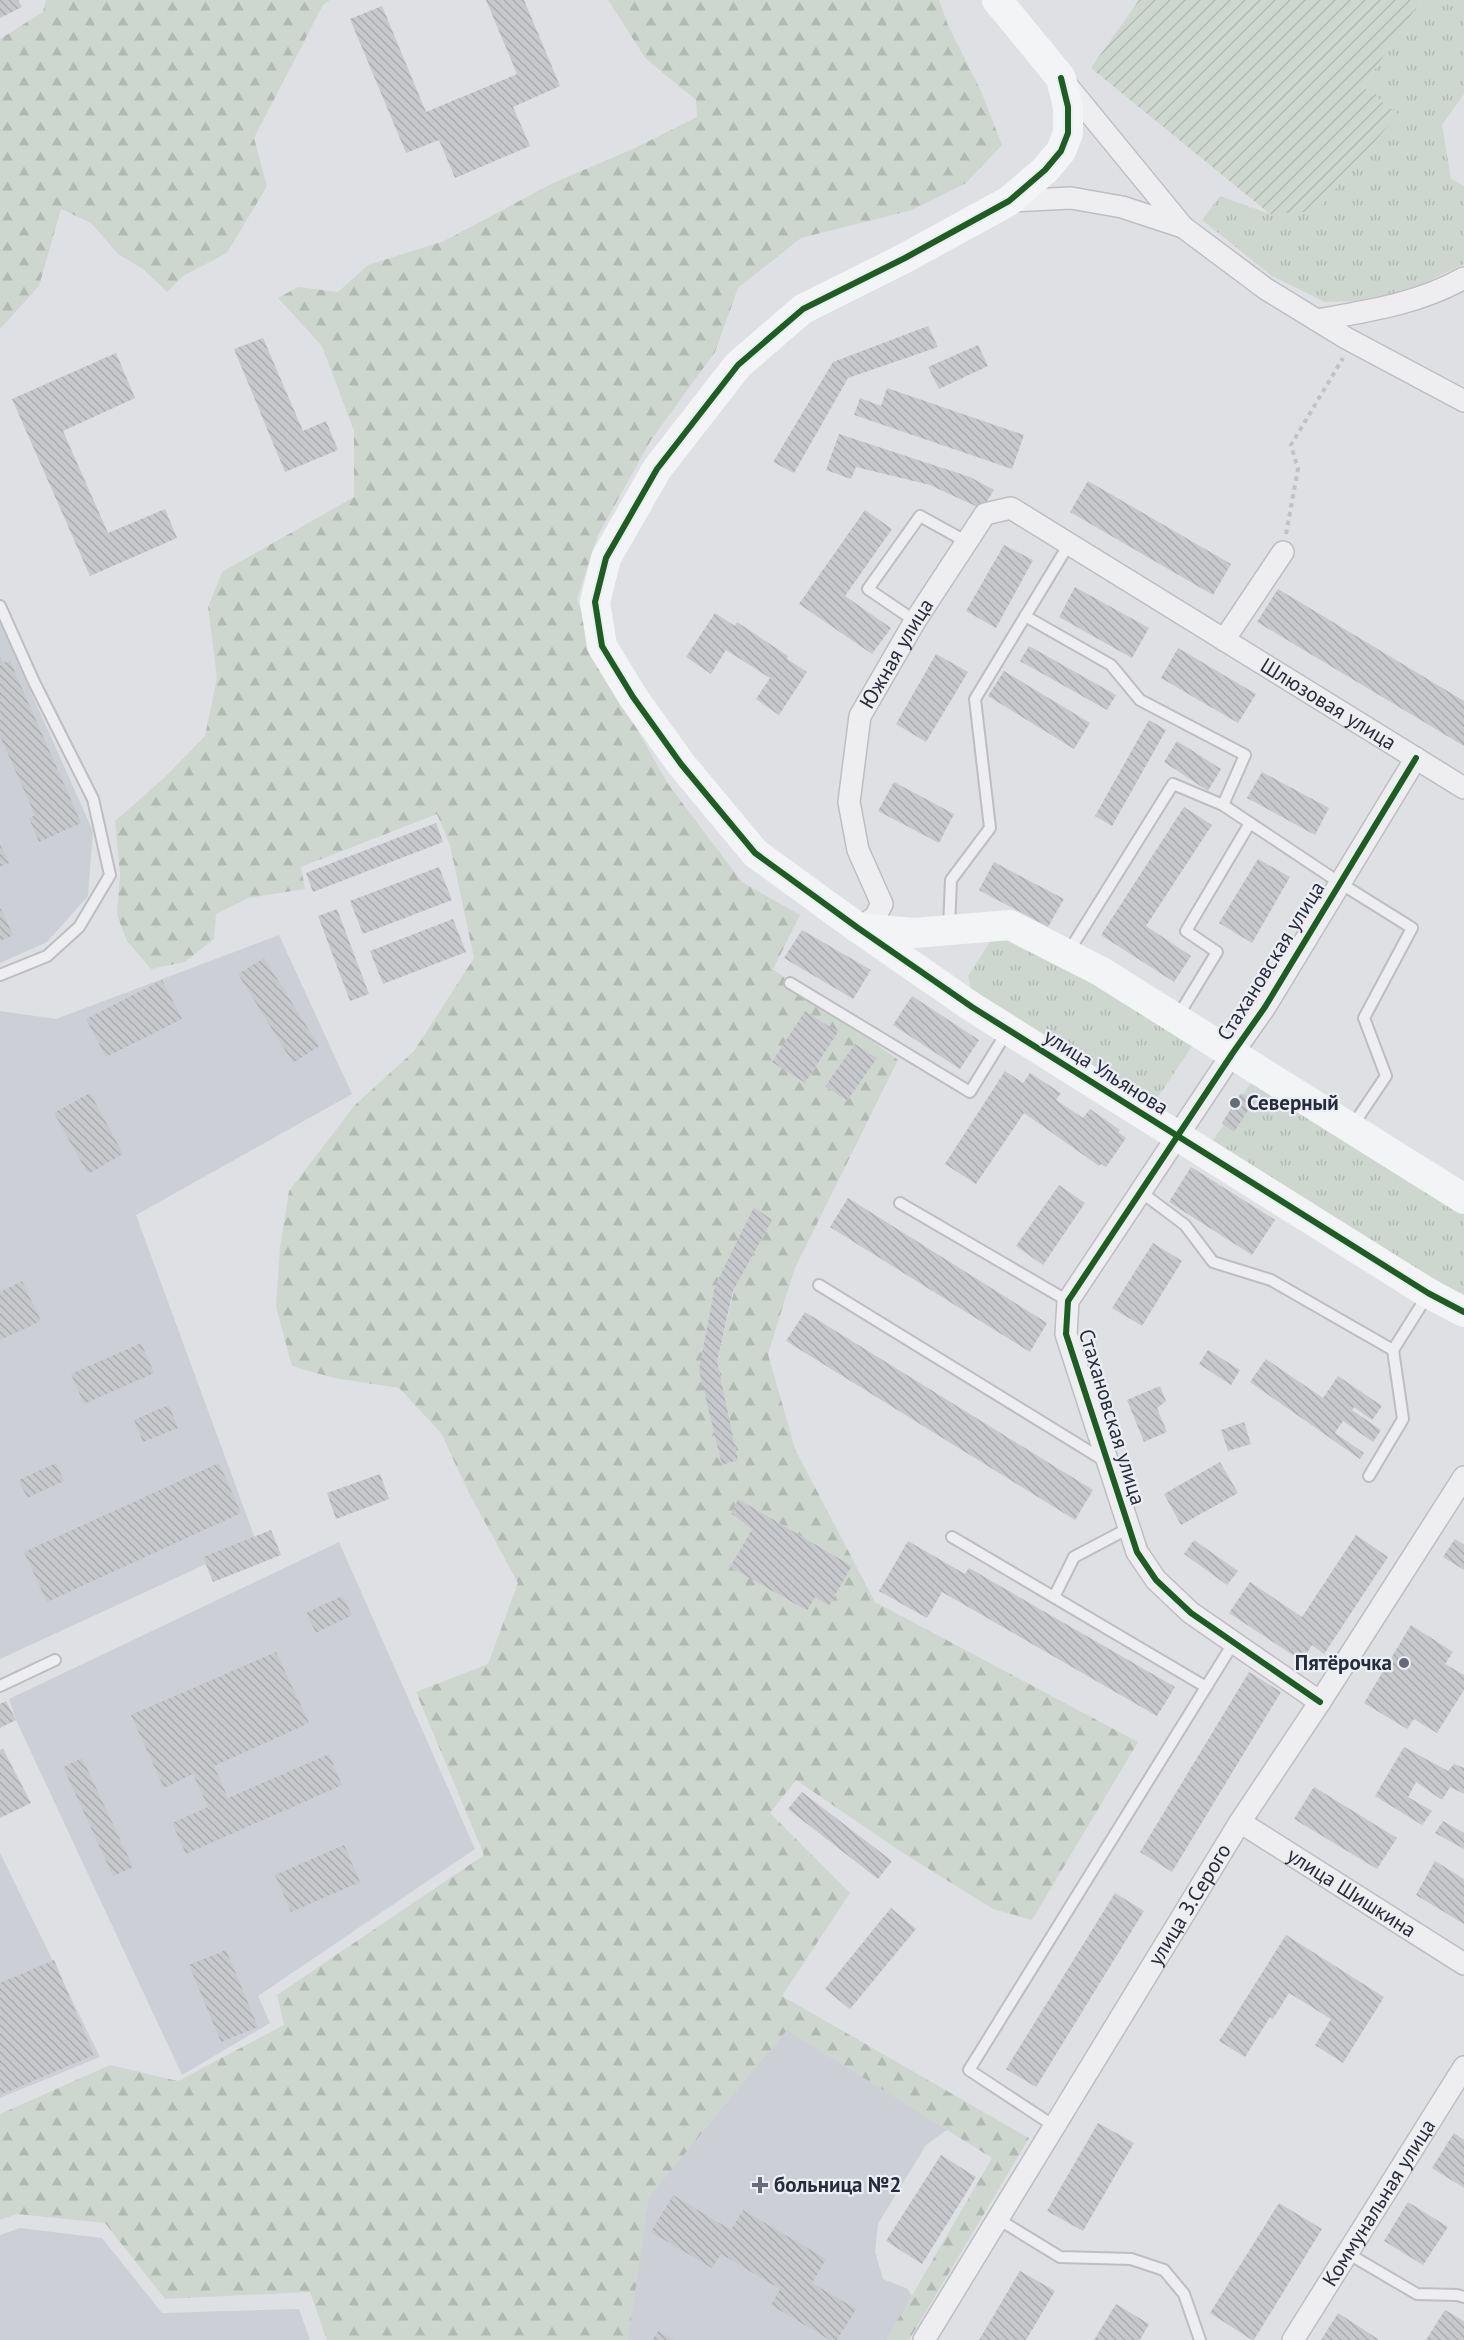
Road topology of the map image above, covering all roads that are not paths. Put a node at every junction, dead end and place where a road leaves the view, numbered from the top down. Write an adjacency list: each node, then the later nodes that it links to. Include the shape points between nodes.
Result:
1 (997, 0): 2 (street)
2 (1061, 78): 3 (street, улица Ульянова, via 1068,107 1068,133 1045,170); 4 (street)
3 (1008, 201): 4 (street, via 1071,198 1122,207); 21 (street, улица Ульянова, via 803,309 738,365 657,469 606,558 595,602 603,646 633,697 681,764 755,853)
4 (1183, 226): 6 (street, via 1266,289)
5 (1464, 278): 6 (street, via 1409,302)
6 (1317, 320): 7 (street)
7 (1464, 401)
8 (1011, 508): 9 (street, Южная улица, via 985,514); 10 (street, Шлюзовая улица)
9 (967, 542): 14 (street, Южная улица); 14 (lane, via 920,516 868,589)
10 (1069, 544): 13 (lane); 15 (street, Шлюзовая улица)
11 (1283, 552): 15 (street)
12 (0, 606): 24 (lane, via 93,799 110,875 79,927 47,956)
13 (1025, 616): 18 (lane, via 1111,665 1140,700 1245,755); 22 (lane, via 975,699 990,828 951,880)
14 (915, 621): 21 (street, Южная улица, via 860,716 849,802 858,850 882,904 875,917)
15 (1224, 640): 16 (street, Шлюзовая улица)
16 (1416, 758): 17 (street, Шлюзовая улица); 20 (street, Стахановская улица)
17 (1464, 788)
18 (1223, 805): 19 (lane); 23 (lane, via 1173,784)
19 (1250, 823): 20 (lane); 26 (lane, via 1186,931 1216,952)
20 (1340, 883): 28 (street, Стахановская улица); 29 (lane, via 1412,928 1364,1018 1386,1076)
21 (858, 928): 22 (street, via 914,933); 27 (street, улица Ульянова)
22 (948, 930): 23 (street, via 1010,925)
23 (1067, 954): 26 (street)
24 (0, 975)
25 (790, 983): 27 (lane, via 970,1092)
26 (1177, 1019): 28 (street)
27 (1008, 1030): 30 (street, улица Ульянова)
28 (1232, 1054): 29 (street); 30 (street, Стахановская улица)
29 (1351, 1128): 32 (street)
30 (1177, 1137): 31 (street, Стахановская улица); 35 (street, улица Ульянова)
31 (1142, 1192): 36 (street, Стахановская улица); 38 (lane, via 1185,1225 1212,1262 1271,1280)
32 (1464, 1199)
33 (900, 1203): 36 (lane)
34 (819, 1285): 39 (lane)
35 (1428, 1293): 37 (street, улица Ульянова); 38 (lane)
36 (1068, 1301): 39 (street, Стахановская улица, via 1066,1334)
37 (1464, 1312)
38 (1393, 1350): 40 (lane, via 1403,1419)
39 (1108, 1463): 42 (street, Стахановская улица)
40 (1369, 1476)
41 (1464, 1477): 49 (street, улица З.Серого)
42 (1129, 1528): 44 (lane, via 1074,1557); 45 (street, Стахановская улица, via 1137,1552 1156,1580 1191,1613)
43 (952, 1537): 44 (lane)
44 (1054, 1597): 48 (lane)
45 (1234, 1642): 48 (lane); 49 (street, Стахановская улица)
46 (55, 1660): 47 (lane)
47 (0, 1686)
48 (1206, 1687): 53 (lane, via 969,2070)
49 (1320, 1702): 50 (street, улица З.Серого)
50 (1240, 1822): 51 (street, улица Шишкина); 53 (street, улица З.Серого)
51 (1464, 1964)
52 (1464, 2067): 55 (street, Коммунальная улица)
53 (1054, 2126): 54 (street, улица З.Серого)
54 (998, 2219): 57 (street, улица З.Серого); 58 (lane, via 1060,2258 1131,2259 1164,2270 1184,2294)
55 (1347, 2253): 56 (lane, via 1418,2294); 59 (street, Коммунальная улица)
56 (1464, 2297)
57 (924, 2340)
58 (1200, 2340)
59 (1293, 2340)

